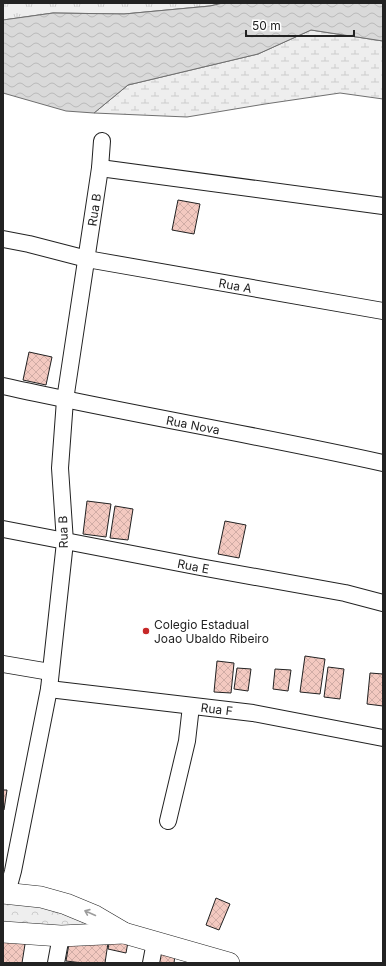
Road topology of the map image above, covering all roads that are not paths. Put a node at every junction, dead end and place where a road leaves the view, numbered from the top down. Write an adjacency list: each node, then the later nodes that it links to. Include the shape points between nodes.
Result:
1 (102, 141): 2 (street, Rua B)
2 (100, 168): 3 (street); 5 (street, Rua B)
3 (383, 206)
4 (3, 239): 5 (street, Rua A)
5 (87, 259): 6 (street, Rua A); 8 (street, Rua B)
6 (383, 311)
7 (3, 386): 8 (street, Rua Nova)
8 (65, 400): 9 (street, Rua Nova, via 308,446); 11 (street, Rua B, via 60,468)
9 (383, 463)
10 (3, 529): 11 (street, Rua E)
11 (65, 542): 12 (street, Rua E, via 346,593); 14 (street, Rua B)
12 (383, 603)
13 (3, 664): 14 (street)
14 (50, 672): 15 (street, Rua B)
15 (48, 690): 16 (street, Rua F); 19 (street, Rua B)
16 (191, 706): 17 (street, Rua F, via 253,713); 18 (street, via 187,741)
17 (383, 738)
18 (168, 821)
19 (8, 870): 20 (street, Rua B)
20 (5, 893): 22 (main road, one-way to 20, via 95,916 66,904 41,897)
21 (3, 932): 23 (main road)
22 (124, 933): 23 (main road); 24 (main road)
23 (61, 936): 25 (street)
24 (155, 942): 26 (street); 27 (main road)
25 (56, 963)
26 (151, 963)
27 (229, 963)

